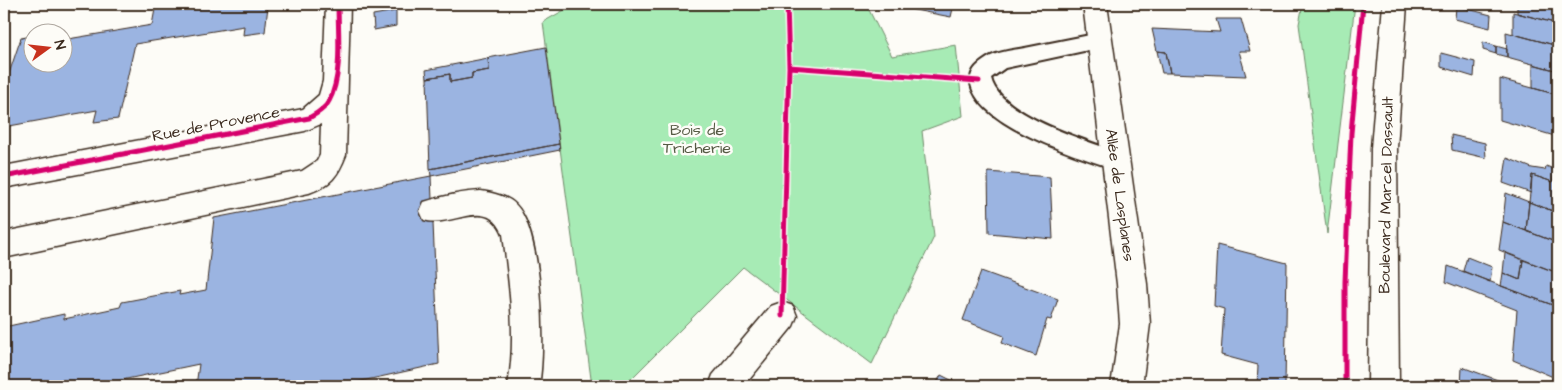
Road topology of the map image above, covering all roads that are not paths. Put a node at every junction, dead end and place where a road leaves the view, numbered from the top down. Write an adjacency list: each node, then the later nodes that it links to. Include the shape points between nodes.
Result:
1 (338, 4): 5 (street, Rue de Provence)
2 (1095, 4): 4 (street, Allée de Lasplanes)
3 (1395, 4): 14 (street, Boulevard Marcel Dassault, via 1384,148)
4 (1100, 41): 6 (street, Allée de Lasplanes); 6 (lane, via 999,61 980,75 979,82 1005,114)
5 (336, 81): 7 (street, Rue de Provence, via 329,101 305,120); 9 (street, via 333,155 327,169 309,181)
6 (1115, 160): 13 (street, Allée de Lasplanes, via 1135,324)
7 (4, 177)
8 (434, 211): 11 (street, via 477,204 492,206 505,212 512,222 517,234 529,333)
9 (4, 245)
10 (782, 316): 12 (street)
11 (524, 386)
12 (724, 386)
13 (1127, 386)
14 (1384, 386)

